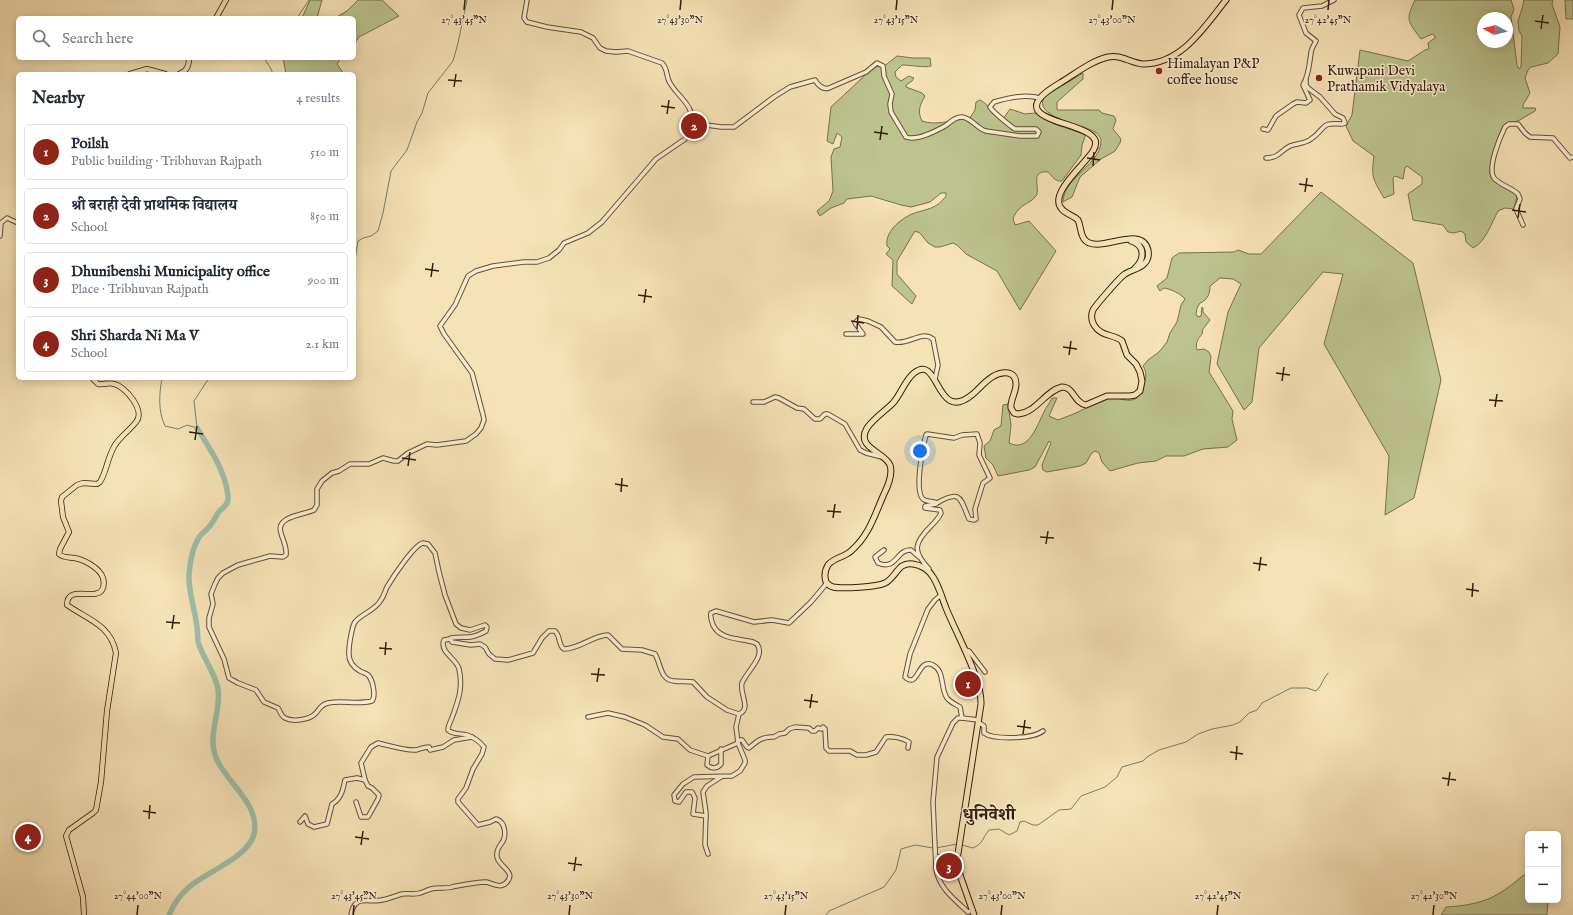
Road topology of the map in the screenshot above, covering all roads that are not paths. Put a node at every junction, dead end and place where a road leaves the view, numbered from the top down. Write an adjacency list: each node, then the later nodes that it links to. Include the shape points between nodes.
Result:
1 (226, 0): 5 (main road)
2 (527, 0): 12 (street, via 524,18 527,22 581,32 593,38 600,48 606,51 628,51 662,63 666,67 670,83 691,112)
3 (1226, 0): 11 (highway, via 1191,42 1170,58 1144,64 1119,56 1104,58 1050,89)
4 (1334, 0): 10 (street, via 1322,6 1303,8 1300,12 1306,33 1316,41 1310,51 1311,61)
5 (217, 16)
6 (188, 60): 9 (main road)
7 (137, 72): 8 (main road, via 147,69)
8 (158, 72)
9 (184, 72)
10 (1307, 79): 13 (street, via 1303,85 1309,102 1293,104 1276,116 1268,130); 15 (street, via 1307,86 1333,113 1343,118 1344,123 1326,125 1309,141 1290,146 1274,158)
11 (1040, 98): 12 (street, via 1006,99 994,102 990,107 1015,129 1036,129 1039,132 1037,136 982,130 968,119 959,117 932,133 910,139 906,138 891,112 892,94 884,76 883,66 878,63 861,74 829,88 820,87 815,80 790,87 734,127); 20 (highway, via 1038,108 1044,115 1090,134 1096,143 1091,154 1061,192 1060,208 1078,220 1083,238 1089,243 1140,240 1148,250 1145,263 1122,276 1097,305 1092,318 1094,326 1101,332 1121,340 1127,355 1139,368 1142,384 1140,391 1135,395 1107,396 1084,405 1076,400 1069,389 1062,387 1029,411 1018,414 1011,408 1016,384 1011,374 1004,373 992,377 970,396 956,402 944,397)
12 (692, 123): 30 (street, via 685,140 656,159 588,233 564,243 560,250 538,262 493,266 468,276 461,295 440,326 472,373 483,415 482,424 476,434 462,442 427,444 398,460 383,458 369,464 350,464 332,473 322,481 318,489 317,505 314,510 289,517 282,524 280,530 286,544 286,555 244,562 231,568 218,578 211,594 213,604 209,627 224,659 229,678 256,690 264,702 278,708 285,718 310,717 320,706 328,703 365,703 374,699 371,678 352,665 350,660 349,650 354,625 381,601 387,587 414,548 421,543 428,544 435,553 456,624 470,630 484,625 487,627 486,631 472,637)
13 (1263, 129)
14 (1573, 157): 17 (street, via 1570,158 1553,138 1530,137 1518,124 1509,124 1505,127 1493,161 1493,174 1496,180 1518,194 1520,199 1516,209)
15 (1266, 158)
16 (16, 221): 18 (street, via 7,218 1,223)
17 (1523, 225)
18 (0, 236)
19 (846, 334): 20 (street, via 863,334 855,323 859,319 882,327 895,342 908,342 924,335 933,339 938,365)
20 (935, 379): 23 (highway, via 927,370 914,373 896,399 868,427 865,435 867,443)
21 (94, 380): 52 (main road, via 104,385 113,383 120,388 133,400 139,416 137,422 116,444 100,482 76,485 61,499 64,520 70,532 59,551 60,554 95,567 104,582 99,593 72,595 67,603 101,626 115,647 116,653 96,810 69,830 66,836 83,897)
22 (753, 402): 23 (street, via 764,402 775,397 804,410 815,419 828,414 845,424 860,450)
23 (883, 457): 27 (highway, via 890,465 890,475 871,525 854,548 829,564 825,573)
24 (937, 503): 24 (street, via 954,495 962,501 970,519 976,519 975,509 983,483 990,478 979,455 980,443 977,434 954,438 926,435 920,465 920,495 924,500); 26 (street, via 925,506 928,509 940,510 941,513 922,535 917,548)
25 (884, 550): 26 (street, via 875,557 882,565 891,563 907,550 911,550)
26 (919, 557): 28 (street)
27 (827, 583): 28 (highway, via 839,588 881,584 890,580 908,563 919,565); 33 (street, via 789,623 772,620 754,622 716,610 711,612 711,621 719,634 753,642 760,650 758,658 742,683 741,690 745,700 742,712)
28 (937, 583): 29 (highway)
29 (941, 595): 31 (highway); 35 (street, via 928,609 910,654 905,677 909,680 916,678 924,665 930,664 937,668 945,695 948,700 960,707)
30 (450, 639): 33 (street, via 452,642 482,645 492,657 503,660 533,653 549,631 558,634 562,648 566,650 608,635 622,649 642,650 655,654 667,679 693,682 707,697); 38 (street, via 444,640 443,647 456,662 462,684 448,730 451,733)
31 (964, 649): 32 (street, via 969,650); 36 (highway, via 981,693)
32 (985, 672)
33 (738, 714): 39 (street)
34 (588, 717): 42 (street, via 612,713 632,719 663,737 678,740 690,750)
35 (962, 718): 36 (street); 50 (street, via 953,723 937,756 933,802)
36 (978, 721): 37 (street, via 984,726 984,734 1004,738 1035,736); 49 (highway)
37 (1043, 731)
38 (472, 737): 44 (street, via 454,740 443,747 430,750 428,747 406,750 378,743 371,747 361,762); 53 (street, via 482,744 484,750 458,802 478,825 496,819 504,826 505,838 496,856 508,870 507,882 500,885 486,882 452,888 433,888 379,901 360,901 353,906)
39 (738, 741): 40 (street, via 742,740 749,748 758,740 785,733 794,726 809,728 812,731 823,727 826,748 829,751 866,755 876,752 886,737 892,736 909,742); 41 (street); 43 (street, via 745,760 743,767 734,775)
40 (908, 748)
41 (721, 749): 42 (street); 42 (street, via 721,764 717,767 707,765)
42 (708, 756)
43 (722, 776): 46 (street, via 704,790); 46 (street, via 694,777 683,784 674,795 675,801 679,802 686,792 692,792 695,798 692,814)
44 (365, 780): 45 (street, via 379,795 378,799 368,817 361,817); 47 (street, via 345,780 337,801 332,804 327,824 314,827 308,824 305,816)
45 (356, 802)
46 (706, 816): 48 (street, via 705,845)
47 (300, 822)
48 (708, 854)
49 (957, 855): 50 (street); 51 (highway, via 958,867)
50 (937, 858): 51 (street, via 938,878 942,885 953,899 968,912)
51 (973, 913)
52 (84, 915)
53 (351, 915)

